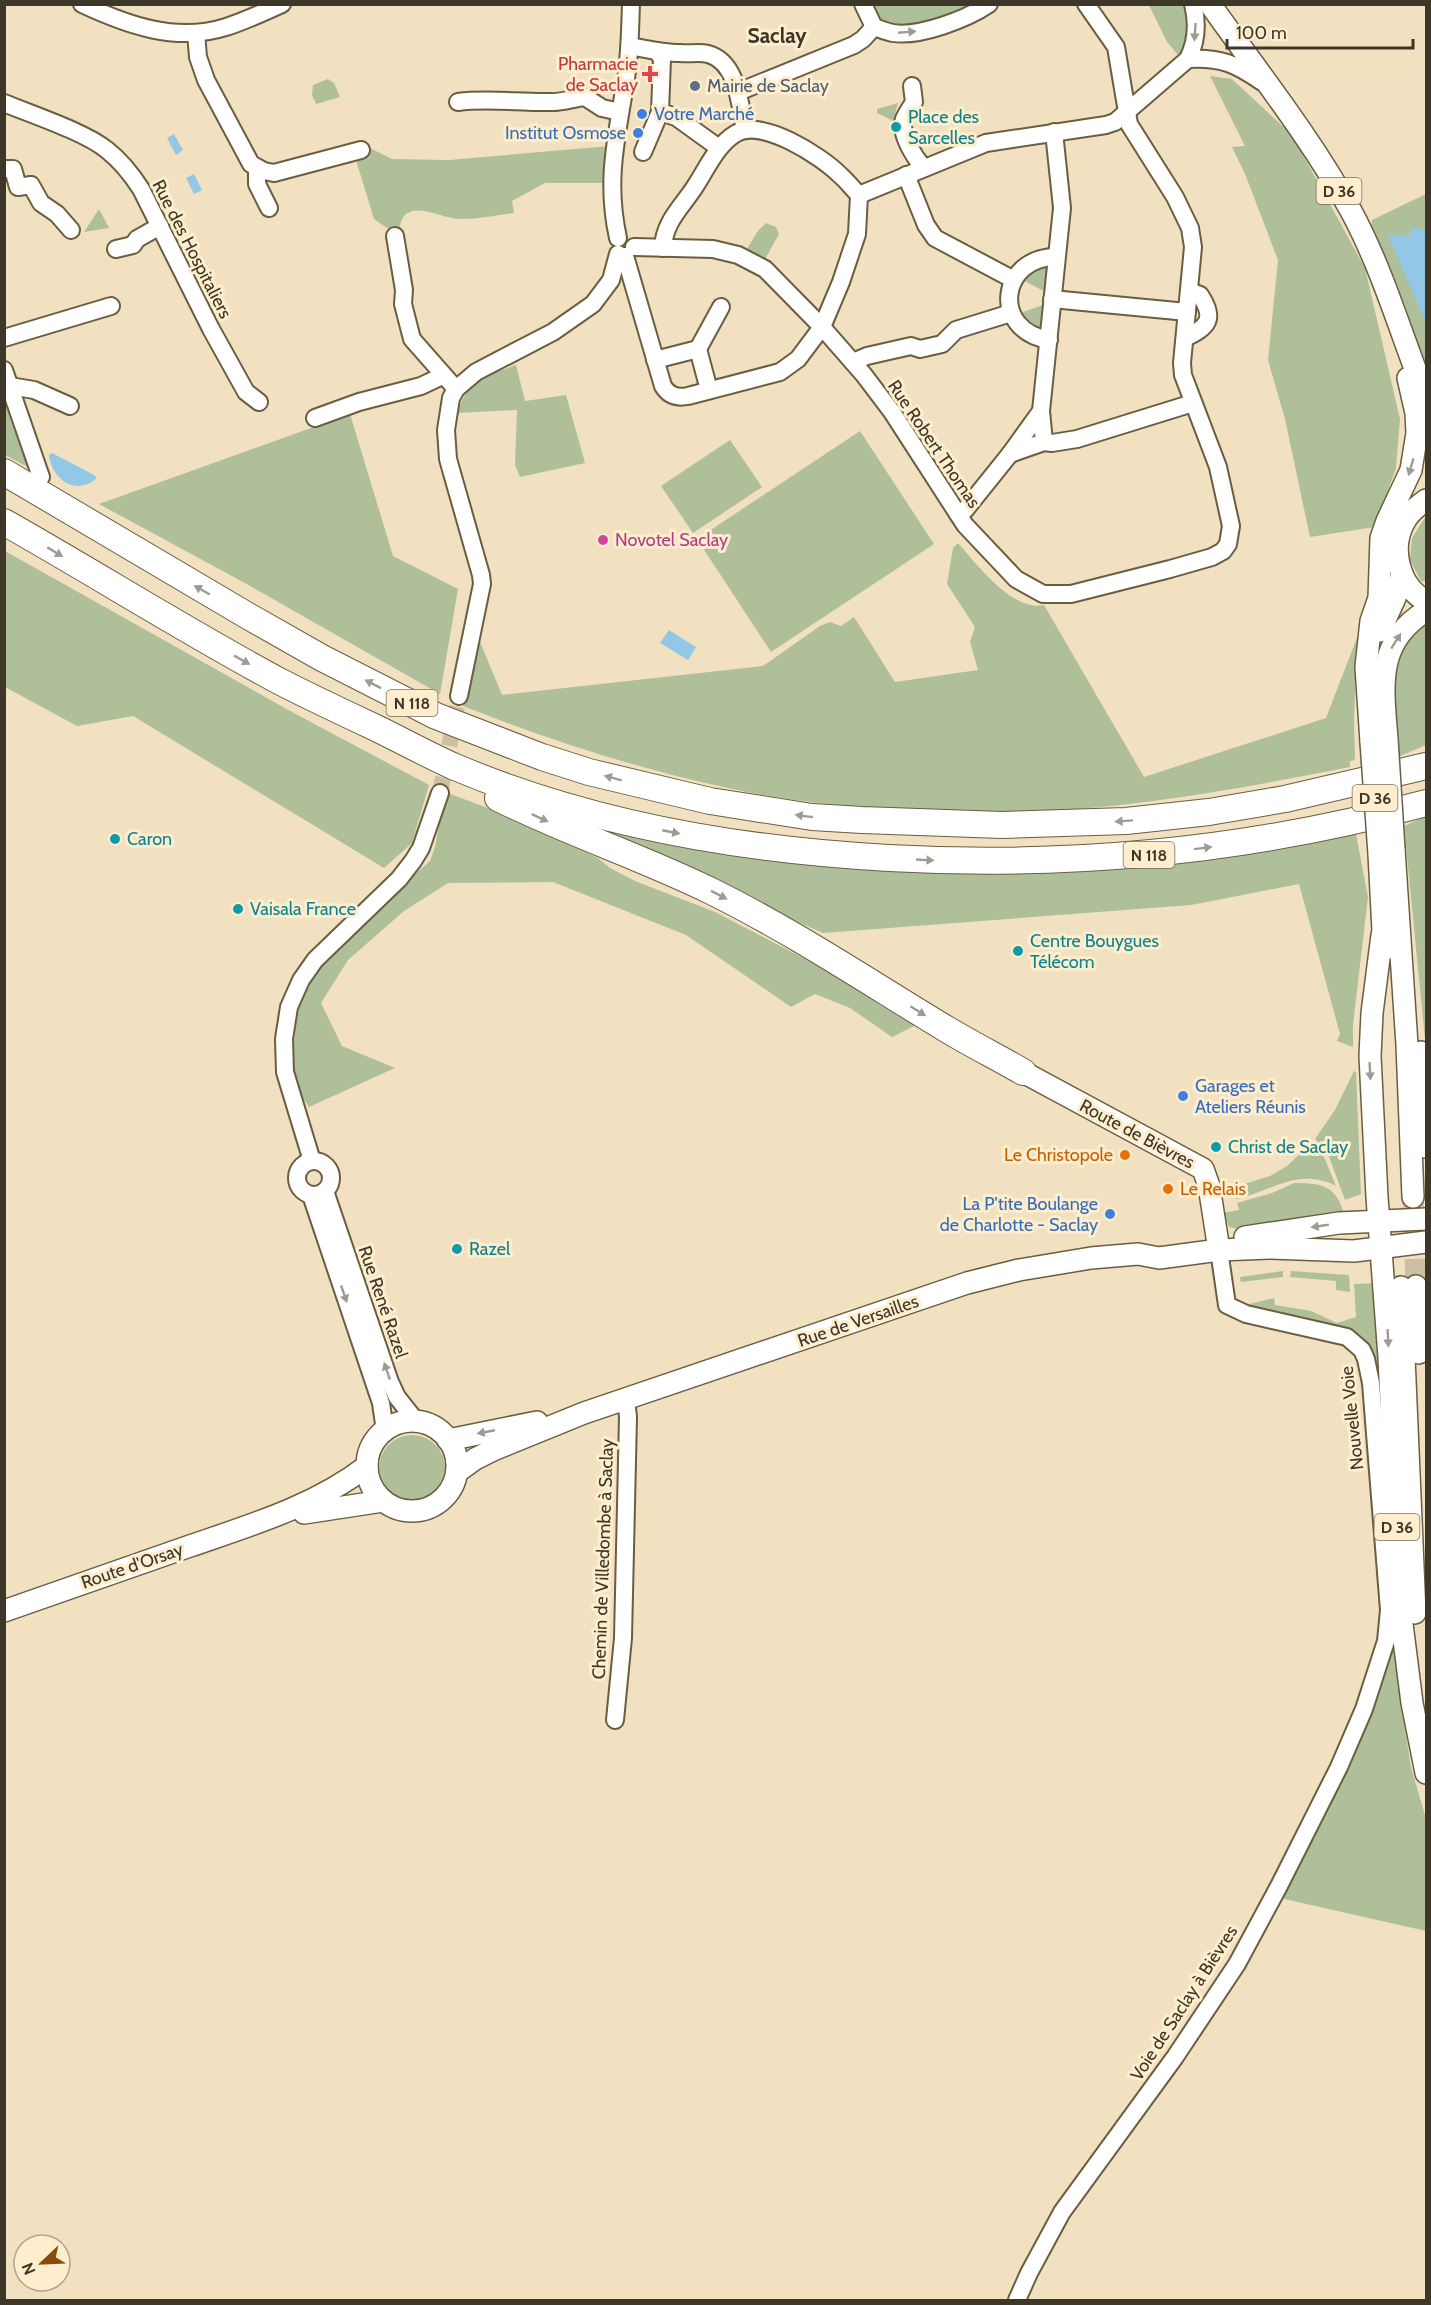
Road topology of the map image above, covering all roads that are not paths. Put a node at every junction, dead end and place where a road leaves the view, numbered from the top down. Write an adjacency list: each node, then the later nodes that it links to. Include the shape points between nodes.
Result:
1 (82, 4): 10 (street, via 113,19 156,32)
2 (282, 4): 10 (street, via 225,28)
3 (863, 4): 9 (street)
4 (989, 4): 9 (street, one-way to 4, via 891,33 911,33 941,26)
5 (1086, 4): 21 (street, via 1116,47)
6 (1193, 4): 13 (street, one-way to 13, via 1197,32)
7 (1210, 4): 15 (main road, D 36)
8 (626, 6): 11 (street)
9 (874, 27): 16 (street, via 854,45)
10 (196, 33): 27 (street, via 198,57 206,80 251,164)
11 (630, 46): 12 (street); 19 (street)
12 (657, 51): 16 (street, via 715,57 730,74); 20 (street, via 662,59)
13 (1188, 59): 15 (street, via 1228,62); 21 (street)
14 (912, 86): 28 (street, via 914,102 903,120 904,130 913,157)
15 (1268, 86): 45 (main road, D 36, via 1299,127 1351,211)
16 (738, 92): 22 (street)
17 (458, 102): 19 (street, via 551,102 585,97 602,108)
18 (4, 103): 33 (street, Rue des Hospitaliers, via 106,149 137,184)
19 (620, 112): 38 (street, via 611,183 613,216)
20 (660, 112): 24 (street, via 676,117); 26 (street)
21 (1126, 114): 23 (street, via 1106,125); 41 (street, via 1188,220 1193,248)
22 (745, 130): 24 (street); 31 (street, via 777,135 813,155 841,175)
23 (1054, 132): 28 (street, via 986,143); 39 (street, via 1062,197)
24 (719, 148): 36 (street, via 670,222)
25 (361, 150): 27 (street, via 283,172)
26 (643, 152)
27 (257, 168): 32 (street, via 257,184)
28 (924, 168): 30 (street)
29 (4, 169): 34 (street, via 13,170 18,187 31,184 41,203)
30 (906, 175): 31 (street); 40 (street, via 935,238)
31 (859, 195): 48 (street, via 857,234)
32 (269, 208)
33 (160, 226): 37 (street, via 133,245); 61 (street, Rue des Hospitaliers, via 246,392)
34 (72, 230)
35 (395, 236): 56 (street, via 409,332)
36 (663, 248): 38 (street, Rue Robert Thomas); 48 (street, Rue Robert Thomas, via 699,247 738,255 765,269)
37 (116, 249)
38 (624, 249): 53 (street); 58 (street, via 608,286 593,304 553,332 476,372)
39 (1056, 257): 40 (street, via 1030,263); 42 (street)
40 (1014, 279): 47 (street, via 1010,289)
41 (1189, 291): 46 (street); 49 (street, via 1200,295 1209,314 1201,331)
42 (1052, 299): 46 (street); 51 (street)
43 (111, 306): 50 (street)
44 (721, 307): 52 (street)
45 (1392, 307): 55 (main road, D 36); 78 (main road, one-way to 78, via 1395,343 1410,384 1417,433 1411,470 1382,538 1379,598 1371,621 1366,667)
46 (1187, 312): 49 (street)
47 (1011, 313): 51 (street, via 1023,331 1034,338); 54 (street, via 956,330 942,344 920,349 911,346)
48 (822, 327): 54 (street, Rue Robert Thomas); 59 (street, via 787,368)
49 (1185, 338): 62 (street, via 1183,375)
50 (4, 339)
51 (1049, 340): 64 (street)
52 (698, 349): 53 (street); 59 (street)
53 (655, 360): 59 (street, via 663,386 671,394 681,397)
54 (853, 362): 72 (street, Rue Robert Thomas, via 892,412)
55 (1416, 370): 60 (main road, D 36); 66 (main road, D 36)
56 (442, 376): 58 (street); 65 (street)
57 (7, 378): 63 (street); 70 (street)
58 (456, 389): 77 (street, via 448,415 448,459 482,584)
59 (709, 390)
60 (1426, 397)
61 (259, 402)
62 (1193, 403): 67 (street, via 1077,439); 72 (street, Rue Robert Thomas, via 1216,462 1229,513 1231,535 1223,551 1170,570 1071,594 1043,594 1016,579)
63 (70, 406)
64 (1041, 411): 67 (street); 68 (street)
65 (315, 418)
66 (1426, 419)
67 (1044, 442): 68 (street)
68 (1010, 454): 72 (street)
69 (4, 472): 83 (highway, N 118, one-way to 69, via 1209,812 1126,821 1002,825 812,817 649,788 542,757 436,716 322,658)
70 (41, 477)
71 (1426, 500): 74 (main road, via 1411,513 1400,532 1397,546)
72 (958, 514)
73 (4, 522): 81 (highway, N 118, one-way to 81, via 280,682)
74 (1402, 574): 75 (main road); 78 (main road, D 36, via 1376,646)
75 (1426, 601)
76 (1426, 611): 79 (main road, D 36, one-way to 76, via 1387,659 1398,637)
77 (459, 696)
78 (1369, 706): 79 (main road, D 36)
79 (1379, 740): 86 (main road, D 36, bridge)
80 (1426, 751): 83 (highway, via 1356,777)
81 (436, 758): 85 (highway, N 118, one-way to 85, via 530,795 663,831 798,852 944,861 1024,862 1162,853 1315,830); 87 (highway, one-way to 87, via 455,778 557,826 682,877 754,913)
82 (1426, 766): 83 (highway, N 118)
83 (1353, 784)
84 (440, 793): 88 (street, via 413,861 315,960 290,1007 284,1039 285,1072)
85 (1426, 803)
86 (1391, 936): 89 (main road, D 36, via 1390,1004); 89 (main road, D 36, via 1409,958 1419,1028); 92 (main road, D 36, one-way to 92, via 1372,1013 1370,1056)
87 (1026, 1074): 94 (main road, Route de Bièvres, via 1203,1169)
88 (312, 1161): 90 (street, Rue René Razel, via 324,1164 332,1179 329,1187); 90 (street, Rue René Razel, via 302,1167 298,1177 300,1187)
89 (1413, 1192)
90 (318, 1193): 98 (street, Rue René Razel, one-way to 90, via 390,1382); 99 (street, Rue René Razel, one-way to 99, via 381,1403)
91 (1426, 1219): 92 (main road, Rue de Versailles)
92 (1378, 1220): 94 (main road, Rue de Versailles, one-way to 94, via 1248,1237); 95 (main road, D 36)
93 (1426, 1242): 95 (main road, Rue de Versailles)
94 (1218, 1245): 95 (main road, Rue de Versailles, via 1336,1252); 96 (main road, Rue de Versailles, via 1157,1247 1138,1254 1044,1265 975,1281); 106 (street, Nouvelle Voie, via 1227,1305 1246,1314 1347,1337 1362,1350 1371,1383)
95 (1381, 1248): 110 (main road, D 36, one-way to 110, via 1401,1616)
96 (626, 1400): 97 (main road, Rue de Versailles); 109 (street, Chemin de Villedombe à Saclay, via 623,1626)
97 (584, 1413): 100 (main road, Rue de Versailles, one-way to 100); 102 (main road, Rue de Versailles, via 493,1450)
98 (416, 1422): 99 (main road, via 405,1422); 100 (main road, via 439,1430)
99 (385, 1431): 101 (main road, via 372,1446)
100 (448, 1440): 102 (main road, via 454,1450)
101 (367, 1466): 103 (main road, via 374,1491); 104 (main road, Route d'Orsay, via 323,1496)
102 (457, 1472): 103 (main road, via 447,1494 428,1509 405,1511)
103 (383, 1501): 104 (main road, Route d'Orsay)
104 (260, 1522): 107 (main road, Route d'Orsay)
105 (1426, 1545): 108 (main road, D 36, via 1409,1287 1416,1617)
106 (1389, 1610): 111 (street, Voie de Saclay à Bièvres, via 1386,1641 1364,1709 1279,1887 1237,1964 1175,2057 1062,2212)
107 (4, 1611)
108 (1426, 1718)
109 (615, 1720)
110 (1426, 1773)
111 (1017, 2301)

